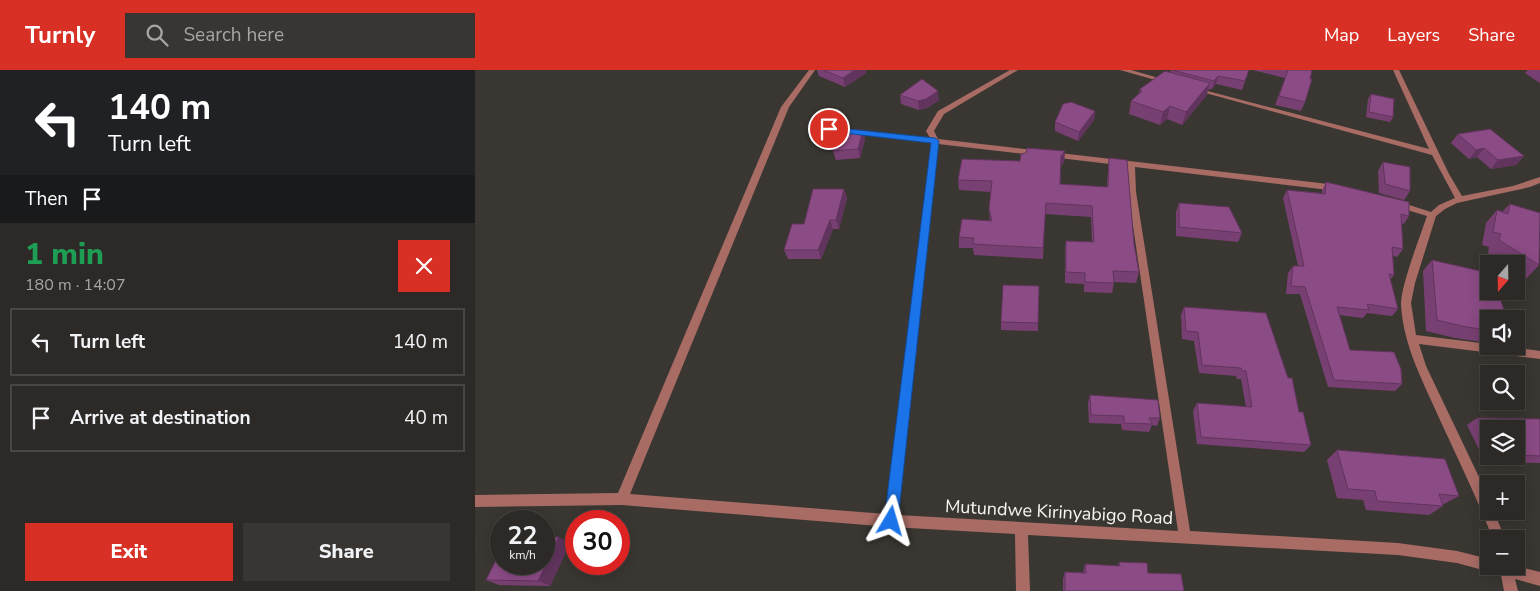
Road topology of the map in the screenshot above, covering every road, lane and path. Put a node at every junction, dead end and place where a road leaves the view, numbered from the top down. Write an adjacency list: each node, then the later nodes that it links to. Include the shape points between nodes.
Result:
1 (812, 70): 18 (street, via 785,108)
2 (1015, 70): 8 (street, via 941,113 930,131)
3 (1123, 70): 5 (street)
4 (1396, 70): 9 (street)
5 (1170, 83)
6 (1189, 88): 9 (street)
7 (811, 127): 8 (street)
8 (935, 141): 10 (street); 20 (street)
9 (1435, 153): 13 (street)
10 (1131, 166): 12 (street); 23 (street, via 1132,192)
11 (1540, 180): 13 (street)
12 (1342, 189)
13 (1460, 200): 15 (street, via 1438,208)
14 (1388, 201): 15 (street)
15 (1432, 215): 16 (street, via 1406,303)
16 (1412, 339): 17 (street); 22 (street, via 1421,366)
17 (1540, 355)
18 (622, 499): 19 (street, Mutundwe Kirinyabigo Road); 20 (street, Mutundwe Kirinyabigo Road)
19 (475, 501)
20 (891, 521): 21 (street, Mutundwe Kirinyabigo Road)
21 (1021, 528): 23 (street, Mutundwe Kirinyabigo Road); 28 (street)
22 (1495, 530)
23 (1185, 538): 24 (street, Mutundwe Kirinyabigo Road, via 1398,549)
24 (1480, 563)
25 (1525, 574): 27 (street, Mutundwe Kirinyabigo Road)
26 (1508, 575): 29 (street)
27 (1540, 579)
28 (1023, 591)
29 (1511, 591)

